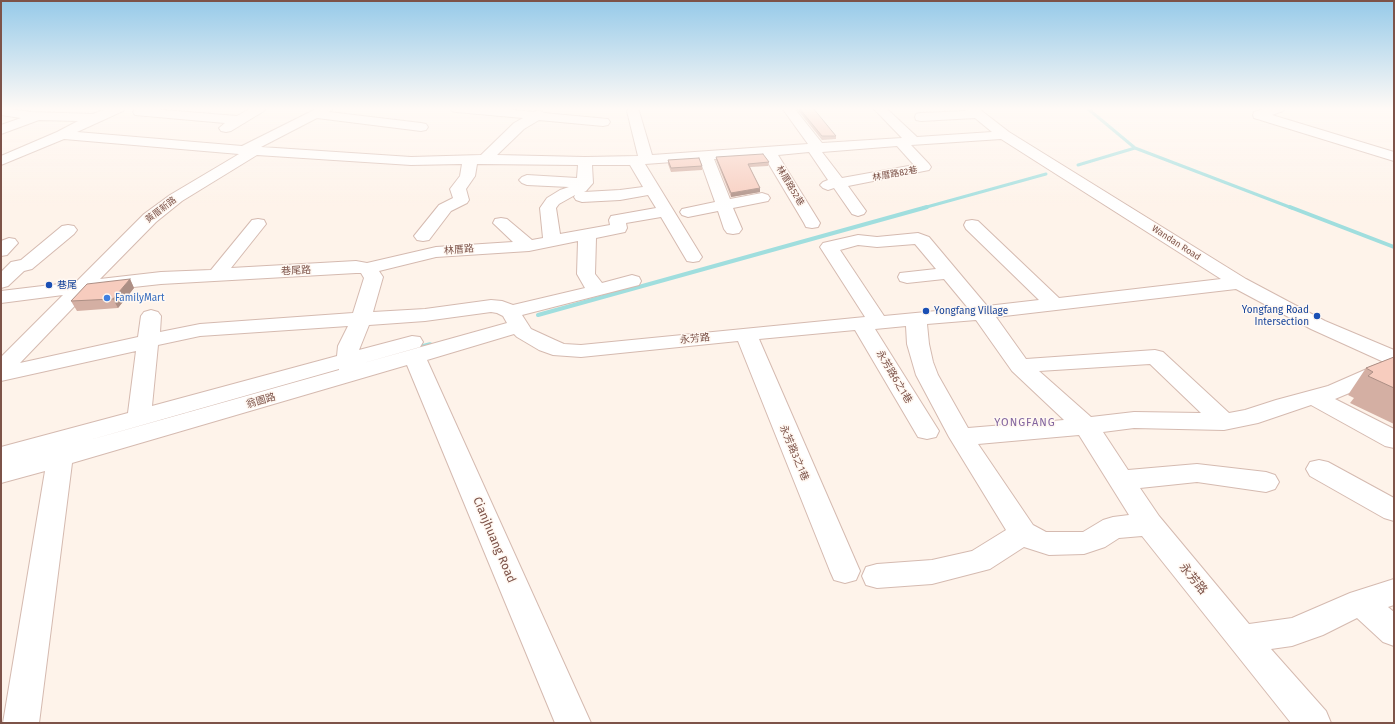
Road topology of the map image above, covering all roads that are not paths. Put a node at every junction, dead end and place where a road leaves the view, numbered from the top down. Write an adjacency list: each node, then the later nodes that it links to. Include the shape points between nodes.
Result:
1 (47, 142): 18 (street)
2 (130, 142): 12 (street)
3 (201, 142): 12 (street)
4 (265, 142): 14 (street, 黃厝新路)
5 (499, 142): 19 (street)
6 (631, 142): 21 (street)
7 (811, 142): 13 (street)
8 (883, 142): 13 (street)
9 (907, 142): 23 (street, 林厝路82巷, via 924,167 920,170)
10 (1015, 142): 48 (street, Wandan Road)
11 (1345, 142): 17 (street)
12 (192, 147): 14 (street)
13 (815, 147): 15 (street); 23 (street)
14 (250, 150): 19 (street, via 412,162); 49 (street, 黃厝新路, via 154,214)
15 (768, 150): 16 (street); 23 (street, 林厝路52巷)
16 (705, 155): 21 (street); 26 (street)
17 (1394, 157)
18 (5, 158)
19 (477, 159): 20 (street); 37 (street, via 470,166 458,189 461,200 445,208)
20 (586, 161): 21 (street); 24 (street)
21 (629, 166): 24 (street, via 624,184); 25 (street)
22 (527, 180): 24 (street)
23 (818, 187): 26 (street); 28 (street); 30 (street, 林厝路52巷)
24 (583, 190): 25 (street, via 620,195); 38 (street, via 566,193 553,201 548,208)
25 (653, 190): 27 (street)
26 (724, 205): 29 (street); 34 (street)
27 (666, 211): 36 (street, 林厝路, via 617,220 619,228); 40 (street)
28 (858, 211)
29 (688, 212)
30 (812, 222)
31 (500, 223): 39 (street)
32 (258, 224): 44 (street)
33 (972, 225): 52 (street)
34 (733, 229)
35 (68, 230): 41 (street, via 26,265)
36 (587, 234): 38 (street, 林厝路); 50 (street, via 586,274)
37 (423, 236)
38 (552, 241): 39 (street, 林厝路)
39 (529, 246): 42 (street, 林厝路, via 436,252)
40 (693, 256)
41 (9, 266): 47 (street)
42 (367, 269): 44 (street, 巷尾路, via 356,267); 55 (street, via 374,277)
43 (949, 273): 45 (street); 53 (street, 永芳路); 58 (street, 永芳路, via 918,238 877,242 858,240 829,247)
44 (216, 275): 49 (street, 巷尾路)
45 (907, 277)
46 (632, 281): 50 (street, 翁園路)
47 (1, 282)
48 (1239, 283): 52 (street, 永芳路); 62 (street, Wandan Road, via 1318,325)
49 (82, 286): 51 (street, 巷尾路); 66 (street, 黃厝新路)
50 (597, 291): 56 (street, 翁園路)
51 (1, 297)
52 (1055, 304): 53 (street, 永芳路)
53 (982, 313): 57 (street, 永芳路); 64 (street, 永芳路)
54 (151, 316): 60 (street)
55 (360, 319): 56 (street, via 425,315 491,306 502,307); 60 (street, via 200,330); 65 (street, via 349,346)
56 (515, 319): 59 (street, 永芳路, via 524,333 547,345 561,350 581,352); 61 (street, 翁園路)
57 (916, 319): 58 (street, 永芳路); 73 (street, via 922,362)
58 (870, 323): 59 (street, 永芳路); 72 (street, 永芳路6之1巷)
59 (746, 334): 84 (street, 永芳路3之1巷, via 796,459)
60 (148, 341): 67 (street); 69 (street)
61 (413, 350): 65 (street, 翁園路); 91 (street, Cianjhuang Road)
62 (1394, 358)
63 (1394, 365): 68 (street, via 1336,391)
64 (1020, 366): 70 (street, via 1155,358); 71 (street, 永芳路)
65 (349, 367): 69 (street); 76 (street, 翁園路)
66 (1, 370)
67 (1, 374)
68 (1314, 397): 70 (street); 74 (street)
69 (139, 417): 75 (street)
70 (1224, 422): 71 (street, via 1134,420)
71 (1086, 426): 73 (street); 79 (street, 永芳路)
72 (927, 431)
73 (960, 437): 83 (street)
74 (1394, 440)
75 (1, 456)
76 (60, 458): 78 (street, 翁園路); 90 (street)
77 (1320, 470): 81 (street)
78 (1, 474)
79 (1121, 480): 80 (street, via 1197,473); 82 (street, 永芳路)
80 (1266, 482)
81 (1394, 511)
82 (1149, 524): 83 (street, via 1113,528 1084,543 1049,544); 89 (street, 永芳路)
83 (1022, 533): 85 (street, via 980,561 932,572)
84 (845, 570)
85 (877, 576)
86 (1394, 592): 87 (street)
87 (1361, 602): 88 (street); 89 (street, via 1312,626 1292,632)
88 (1394, 632)
89 (1242, 639): 92 (street, 永芳路)
90 (21, 723)
91 (573, 723)
92 (1313, 723)

